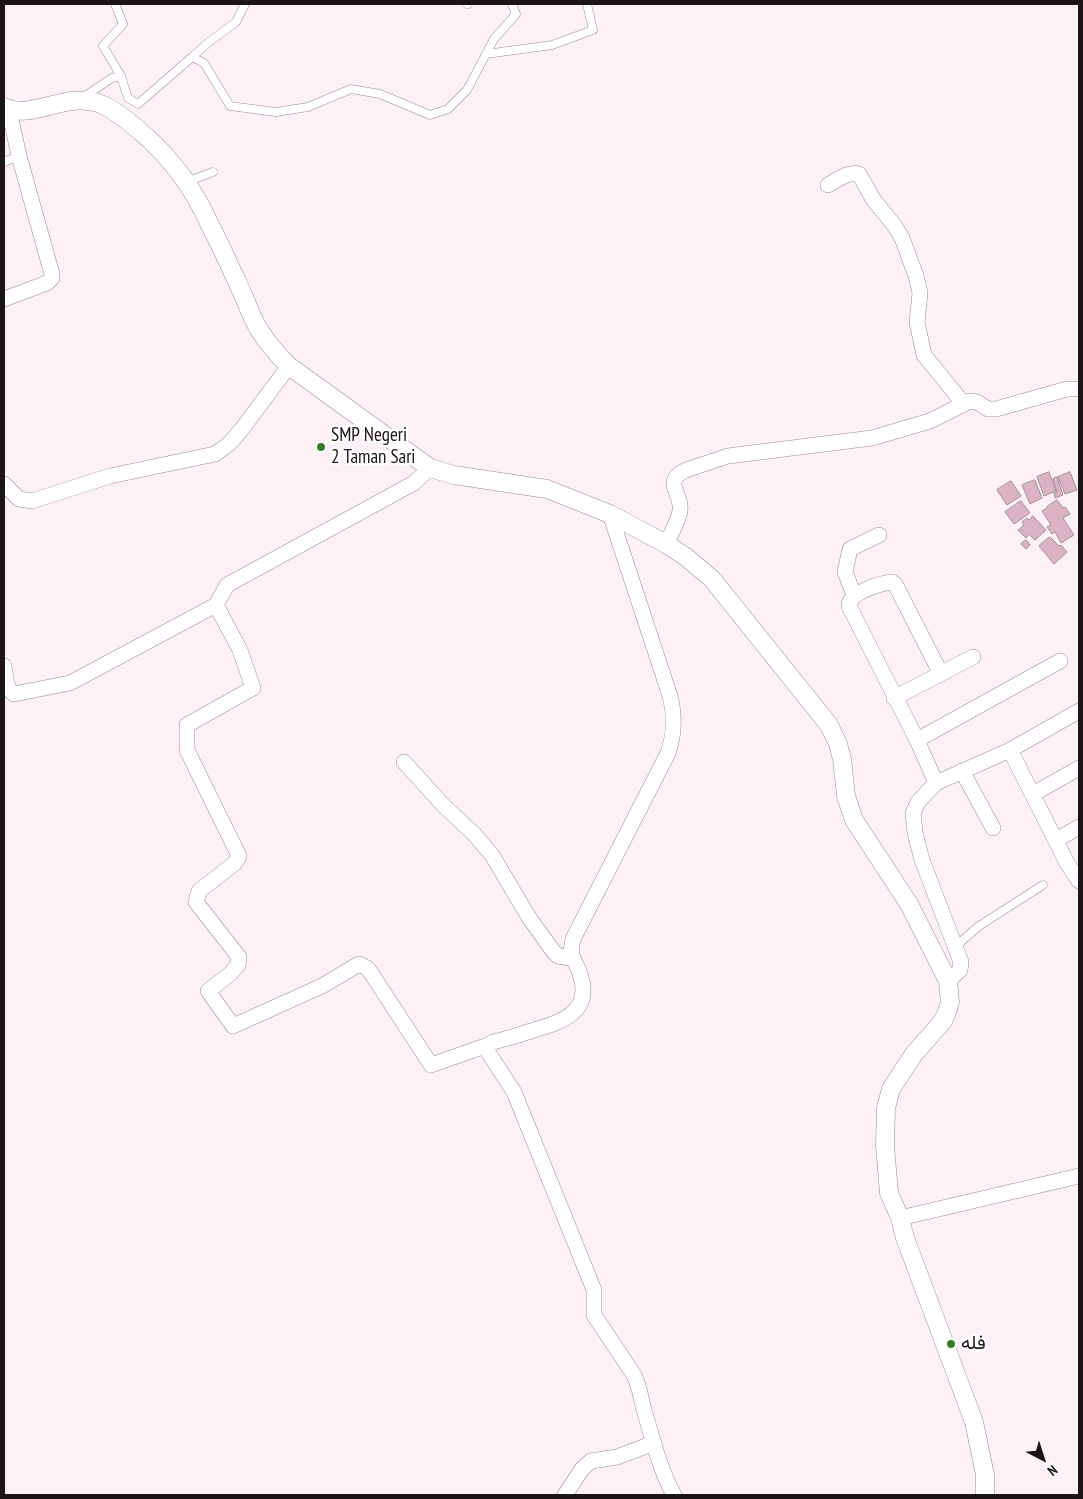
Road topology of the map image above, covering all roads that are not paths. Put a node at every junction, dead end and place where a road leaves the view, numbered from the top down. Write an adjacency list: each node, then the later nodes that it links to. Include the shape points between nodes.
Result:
1 (115, 4): 7 (lane, via 123,24 104,46)
2 (245, 4): 6 (lane, via 236,22)
3 (512, 4): 5 (lane, via 516,14 494,39)
4 (588, 4): 5 (lane, via 593,30 552,46)
5 (486, 54): 6 (lane, via 467,90 448,109 430,115 380,94 351,89 308,107 276,112 230,106 204,63)
6 (192, 56): 7 (lane, via 138,104 128,98)
7 (121, 76): 8 (lane, via 112,78)
8 (79, 100): 9 (street, via 27,110); 13 (street, via 103,105 118,114 164,154)
9 (6, 108): 10 (street)
10 (19, 156): 11 (lane); 15 (street, via 52,278)
11 (4, 162)
12 (213, 172): 13 (lane)
13 (186, 182): 16 (street, via 210,224 258,329)
14 (828, 185): 18 (street, via 845,176 859,174 873,199 894,225 902,238 920,293 917,322 924,355)
15 (4, 299)
16 (289, 366): 19 (street); 20 (street, via 242,430 215,454 110,476 32,501 19,500)
17 (1079, 389): 18 (street, via 1067,389 996,409 988,409 974,401)
18 (963, 403): 23 (street, via 930,421 872,438 728,456 686,470 674,480 680,512)
19 (430, 468): 21 (street, via 454,475 547,489); 25 (street, via 414,483 227,585)
20 (4, 484)
21 (610, 514): 23 (street); 45 (street, via 670,696 673,740 574,937)
22 (879, 535): 24 (street, via 850,549 845,572)
23 (666, 544): 46 (street, via 712,579 829,725 842,759 846,796 854,820 909,904)
24 (854, 595): 29 (street, via 892,582); 30 (street, via 849,606)
25 (216, 605): 28 (street, via 70,683 14,694 7,685); 47 (street, via 240,650 253,688 187,725 187,750 239,856 235,863 198,890 196,902 239,957 238,965 230,974 208,991 234,1026 322,986 359,964 367,968 431,1065)
26 (973, 657): 29 (street)
27 (1060, 661): 32 (street)
28 (4, 666)
29 (941, 674): 30 (street)
30 (894, 698): 32 (street)
31 (1079, 711): 33 (street)
32 (917, 740): 37 (street)
33 (1010, 750): 36 (street); 38 (street)
34 (404, 762): 45 (street, via 492,855 553,951 558,956)
35 (1079, 768): 38 (street)
36 (962, 771): 37 (street); 40 (street)
37 (936, 783): 44 (street, via 913,812 914,833)
38 (1033, 794): 41 (street)
39 (1079, 826): 41 (street)
40 (993, 828)
41 (1056, 840): 42 (street)
42 (1079, 881)
43 (1042, 885): 44 (lane)
44 (956, 946): 46 (street, via 960,970)
45 (571, 958): 47 (street, via 581,976 583,994 574,1012 556,1024)
46 (948, 981): 49 (street, via 948,1012 909,1061 891,1089 886,1108 889,1193)
47 (488, 1045): 50 (street, via 487,1051 514,1092 594,1290 594,1315 638,1383)
48 (1079, 1176): 49 (street)
49 (900, 1218): 53 (street, via 974,1422 985,1475)
50 (654, 1443): 51 (street, via 617,1457 591,1461); 52 (street)
51 (565, 1495)
52 (674, 1495)
53 (985, 1495)

